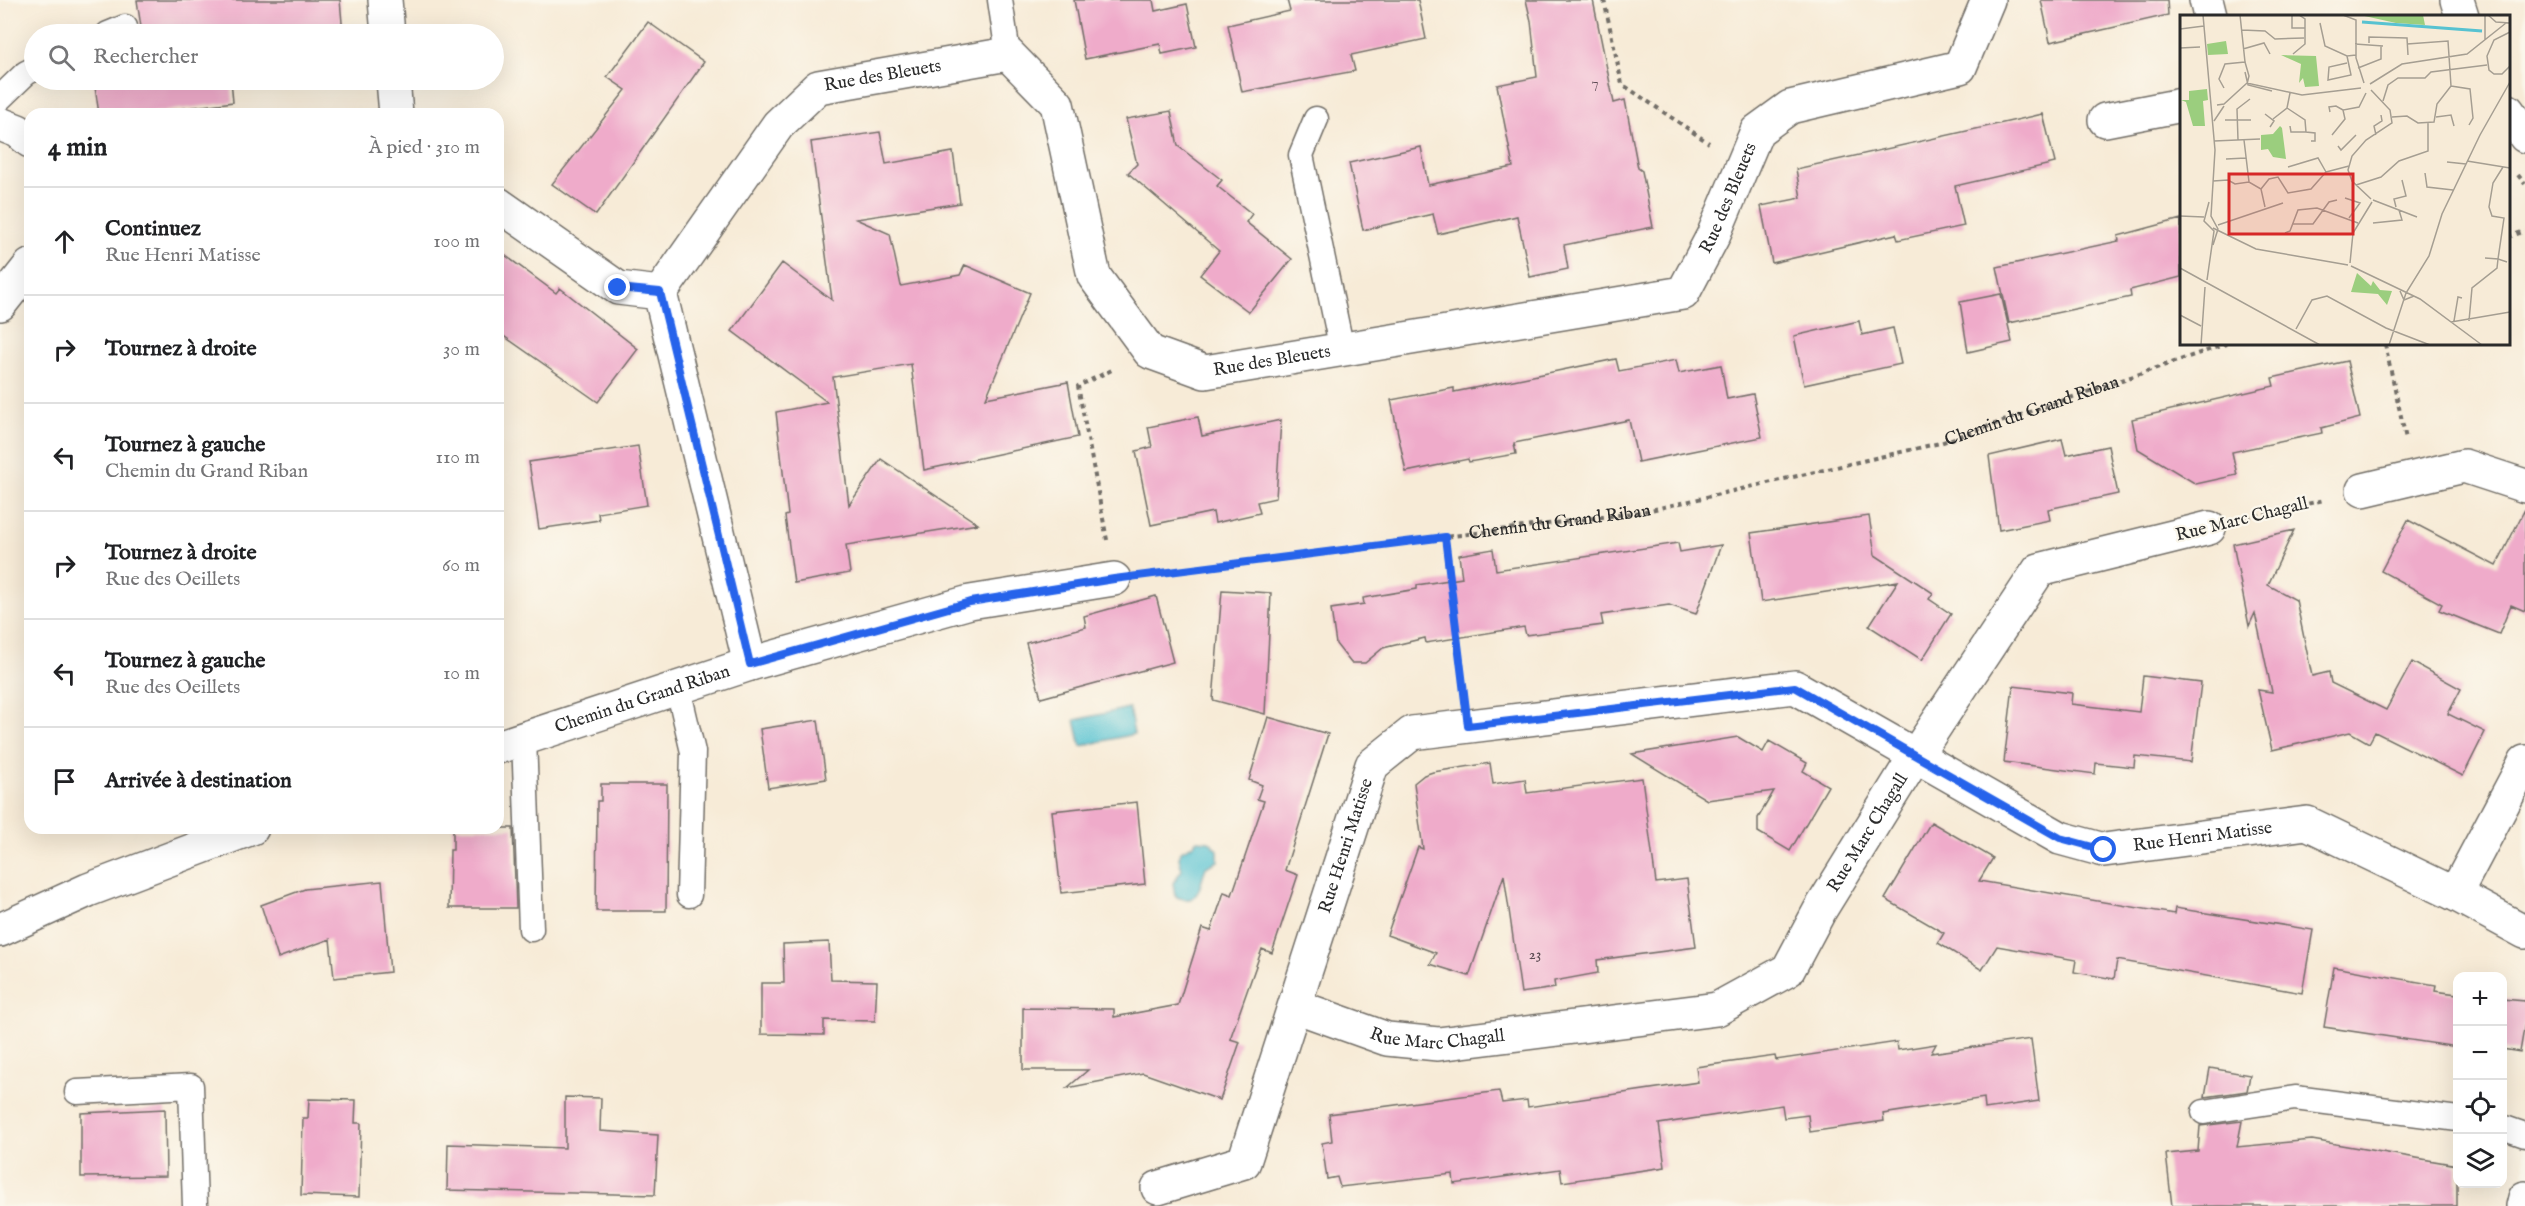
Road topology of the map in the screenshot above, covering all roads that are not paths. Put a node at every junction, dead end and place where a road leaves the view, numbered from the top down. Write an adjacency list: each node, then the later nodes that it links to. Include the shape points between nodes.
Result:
1 (385, 0): 8 (street)
2 (1000, 0): 9 (lane)
3 (1988, 0): 25 (street, Rue des Bleuets, via 1960,67 1790,107 1757,130 1713,236 1683,292)
4 (2206, 0): 6 (street)
5 (2457, 0): 7 (street)
6 (2210, 15)
7 (2462, 15)
8 (387, 24)
9 (1008, 54): 23 (street, Rue des Bleuets, via 818,87 778,124); 25 (street, Rue des Bleuets, via 1057,104 1094,276 1150,351 1205,372)
10 (24, 75): 12 (lane)
11 (394, 90): 14 (street)
12 (0, 98)
13 (2180, 105): 17 (street)
14 (395, 108)
15 (2510, 114): 20 (street)
16 (1316, 119): 25 (lane, via 1301,155)
17 (2105, 120)
18 (0, 124): 19 (street)
19 (24, 136)
20 (2525, 136)
21 (504, 208): 23 (street, via 618,288)
22 (24, 274): 24 (street)
23 (660, 292): 30 (street)
24 (0, 304)
25 (1342, 350)
26 (2525, 486): 27 (street, via 2464,466)
27 (2363, 490)
28 (2209, 528): 33 (street, Rue Marc Chagall, via 2039,570)
29 (1114, 579): 30 (street, Chemin du Grand Riban, via 970,602)
30 (750, 664): 31 (street, Chemin du Grand Riban)
31 (678, 688): 32 (street, Chemin du Grand Riban); 37 (lane, via 693,752)
32 (511, 743): 38 (lane)
33 (1916, 755): 36 (street, Rue Henri Matisse, via 2060,838 2104,850 2307,823); 41 (street, Rue Marc Chagall, via 1820,910 1788,970 1717,1009 1438,1044 1387,1039); 41 (street, Rue Henri Matisse, via 1795,687 1412,733 1372,765)
34 (2525, 762): 36 (street)
35 (236, 834): 39 (street, via 88,890)
36 (2455, 894): 40 (street, Rue Henri Matisse)
37 (689, 895)
38 (531, 929)
39 (0, 930)
40 (2525, 932)
41 (1295, 1006): 47 (street, Rue Henri Matisse, via 1244,1162)
42 (77, 1092): 49 (lane, via 191,1086)
43 (2204, 1112): 44 (lane, via 2295,1098)
44 (2453, 1118)
45 (2507, 1129): 46 (lane)
46 (2525, 1136)
47 (1158, 1188)
48 (2525, 1198): 50 (street)
49 (195, 1206)
50 (2523, 1206)

